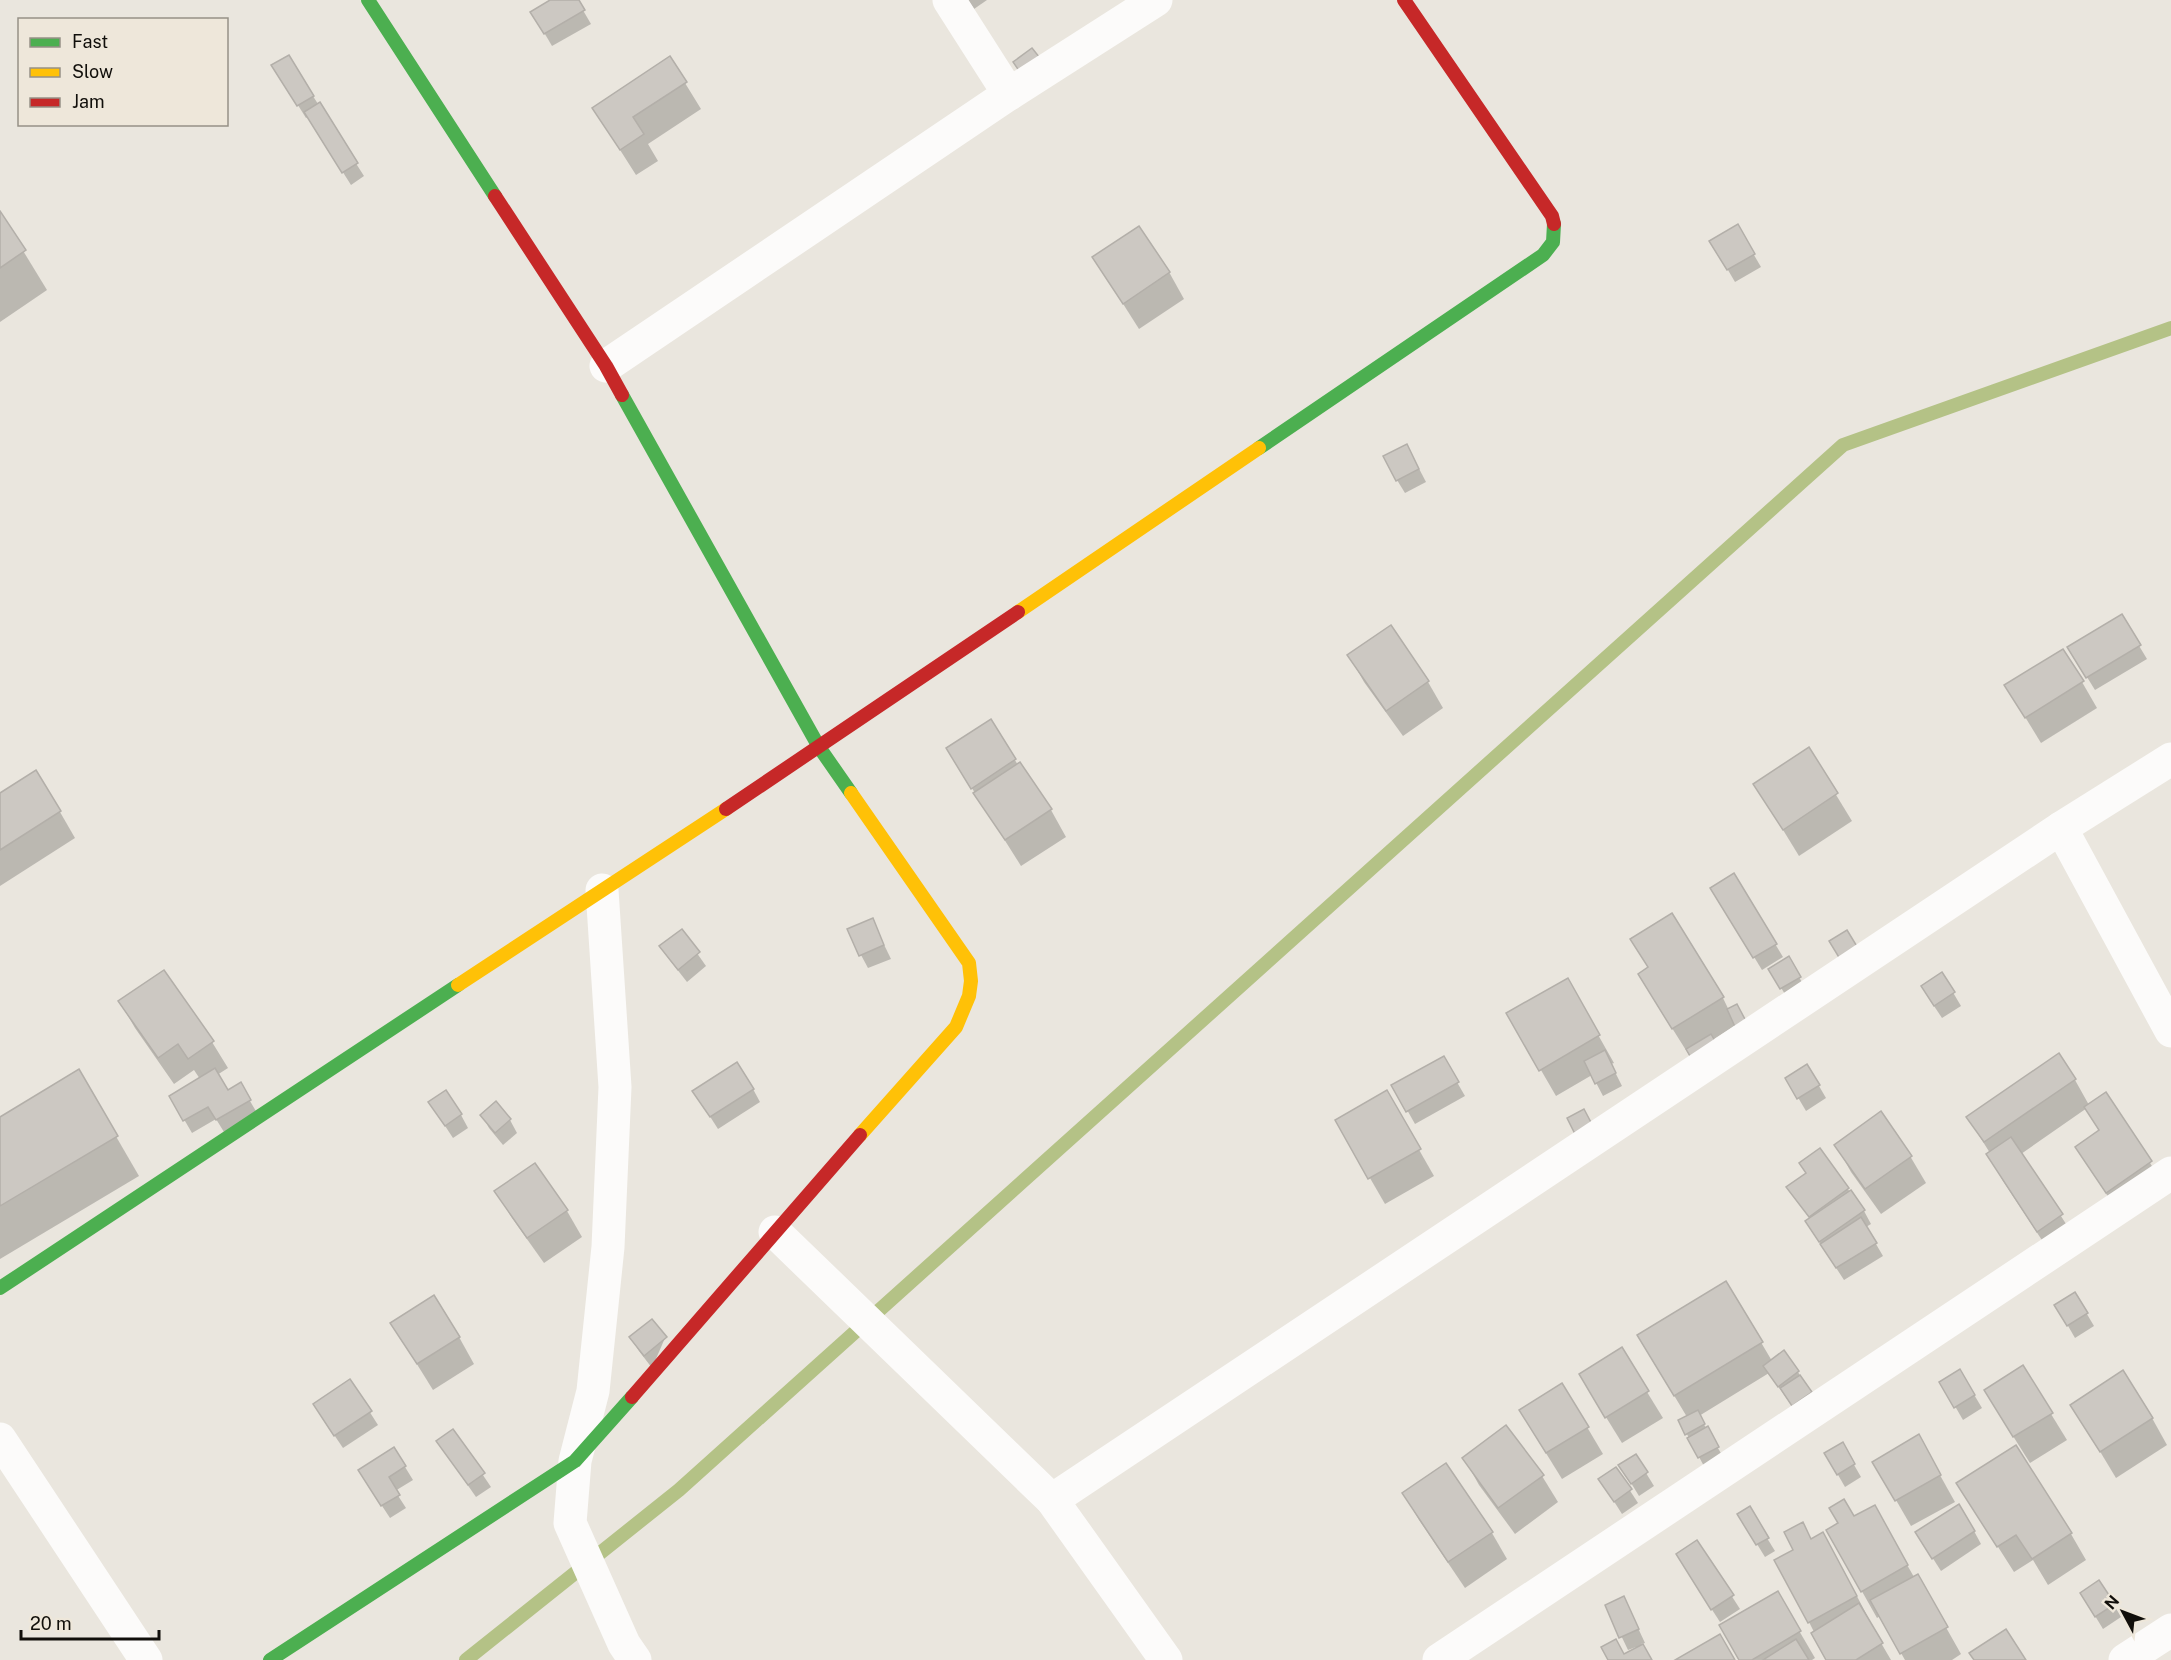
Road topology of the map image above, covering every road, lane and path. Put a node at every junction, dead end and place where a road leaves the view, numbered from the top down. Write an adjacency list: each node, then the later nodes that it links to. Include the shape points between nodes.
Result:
1 (368, 0): 6 (street)
2 (949, 0): 5 (street)
3 (1156, 0): 5 (street)
4 (1404, 0): 7 (street, via 1552,216 1556,232 1553,244 1543,255)
5 (1009, 94): 6 (street)
6 (606, 366): 7 (street)
7 (819, 747): 10 (street); 13 (street, via 969,963 972,981 956,1027)
8 (2171, 759): 9 (street)
9 (2061, 828): 11 (street); 17 (street)
10 (602, 890): 14 (street); 16 (street, via 615,1087 608,1247 593,1391)
11 (2171, 1031)
12 (2171, 1173): 23 (street)
13 (775, 1232): 16 (street); 17 (street)
14 (0, 1288)
15 (0, 1439): 19 (street)
16 (575, 1461): 20 (street); 21 (street, via 570,1523 624,1644)
17 (1052, 1500): 22 (street)
18 (2171, 1630): 24 (street)
19 (146, 1660)
20 (270, 1660)
21 (635, 1660)
22 (1166, 1660)
23 (1439, 1660)
24 (2125, 1660)

